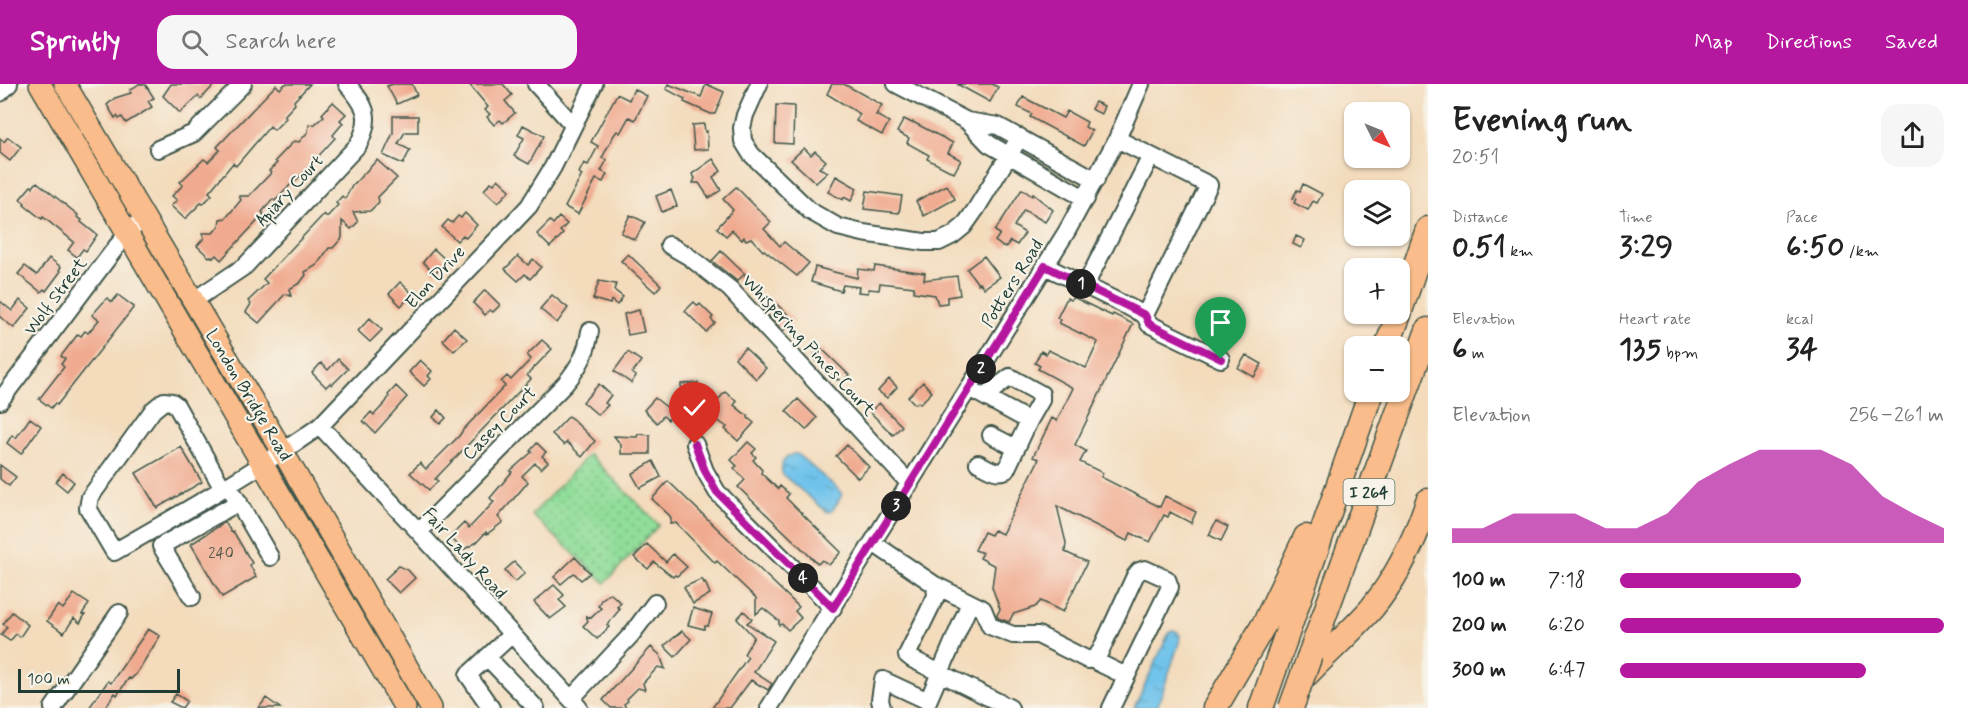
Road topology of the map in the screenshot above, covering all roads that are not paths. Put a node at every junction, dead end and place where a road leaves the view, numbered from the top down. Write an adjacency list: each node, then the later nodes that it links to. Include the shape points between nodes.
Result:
1 (9, 84): 12 (street)
2 (40, 84): 24 (main road, London Bridge Road)
3 (64, 84): 22 (main road, London Bridge Road)
4 (243, 84): 17 (street, via 194,133)
5 (347, 84): 29 (street, Apiary Court, via 363,103 366,114 358,145 245,266)
6 (536, 84): 14 (street)
7 (594, 84): 14 (street, Elon Drive)
8 (759, 84): 18 (street, via 744,115 743,141 795,198 838,227 939,242 964,226)
9 (896, 84): 11 (street)
10 (1141, 84): 16 (street, Potters Road)
11 (924, 90): 13 (street)
12 (0, 93)
13 (967, 122): 15 (street, via 998,126); 18 (street, via 989,144)
14 (573, 125): 39 (street, Elon Drive, via 529,206)
15 (1020, 137): 18 (street); 20 (street)
16 (1117, 139): 19 (street); 20 (street, Potters Road)
17 (158, 149)
18 (1009, 155): 21 (street)
19 (1151, 156): 28 (street); 30 (street, via 1209,185)
20 (1096, 180): 21 (street, Potters Road)
21 (1086, 199): 26 (street, Potters Road)
22 (144, 216): 24 (street, Wolf Street); 29 (main road, London Bridge Road)
23 (1428, 229): 27 (highway)
24 (127, 234): 36 (street, Wolf Street); 46 (main road, London Bridge Road)
25 (669, 245): 47 (street, Whispering Pines Court, via 730,289)
26 (1045, 266): 28 (street); 34 (street, Potters Road)
27 (1410, 281)
28 (1085, 286): 30 (street)
29 (193, 301): 43 (main road, London Bridge Road)
30 (1145, 315): 33 (street, via 1149,324)
31 (1428, 330): 78 (highway, I 264, bridge)
32 (590, 331): 51 (street, Casey Court, via 585,354 565,384)
33 (1221, 359)
34 (969, 388): 35 (street); 47 (street, Potters Road)
35 (986, 396): 38 (street); 38 (street, via 1010,377 1041,394)
36 (0, 401)
37 (1368, 402): 44 (highway, I 264)
38 (1029, 421): 42 (street)
39 (320, 426): 43 (street, Elon Drive); 51 (street, Fair Lady Road)
40 (991, 435): 42 (street)
41 (695, 444): 58 (street, via 717,492)
42 (1016, 448): 45 (street, via 1006,470 1001,472)
43 (283, 452): 46 (street, Elon Drive); 70 (main road, London Bridge Road)
44 (1350, 452): 67 (highway, I 264); 77 (highway, via 1266,621)
45 (978, 463)
46 (263, 464): 48 (street, Elon Drive); 69 (main road, London Bridge Road)
47 (910, 484): 52 (street, Potters Road)
48 (226, 487): 48 (street, via 114,552 88,508 90,497 164,401 176,405); 50 (street)
49 (1428, 501): 67 (highway, via 1405,558 1372,607)
50 (239, 502): 53 (street); 55 (street, via 162,546)
51 (419, 532): 60 (street, Fair Lady Road)
52 (873, 543): 54 (street); 58 (street, Potters Road)
53 (270, 557)
54 (935, 585): 57 (street); 63 (street, via 936,596 907,652 912,659)
55 (192, 597)
56 (655, 603): 65 (street)
57 (970, 603): 62 (street, via 983,609 990,626 1013,635 1038,635); 63 (street)
58 (833, 608): 73 (street, Potters Road)
59 (119, 613): 68 (street)
60 (512, 634): 61 (street); 65 (street, Fair Lady Road)
61 (487, 657): 71 (street, via 468,675); 72 (street)
62 (1091, 659): 64 (street); 64 (street, via 1100,652 1139,571 1145,569 1167,579 1170,587)
63 (939, 673): 66 (street); 75 (street)
64 (1126, 676): 76 (street)
65 (575, 703)
66 (934, 705): 74 (street, via 884,680)
67 (1265, 707)
68 (53, 708)
69 (405, 708)
70 (431, 708)
71 (491, 708)
72 (536, 708)
73 (769, 708)
74 (882, 708)
75 (1010, 708)
76 (1111, 708)
77 (1215, 708)
78 (1291, 708)

